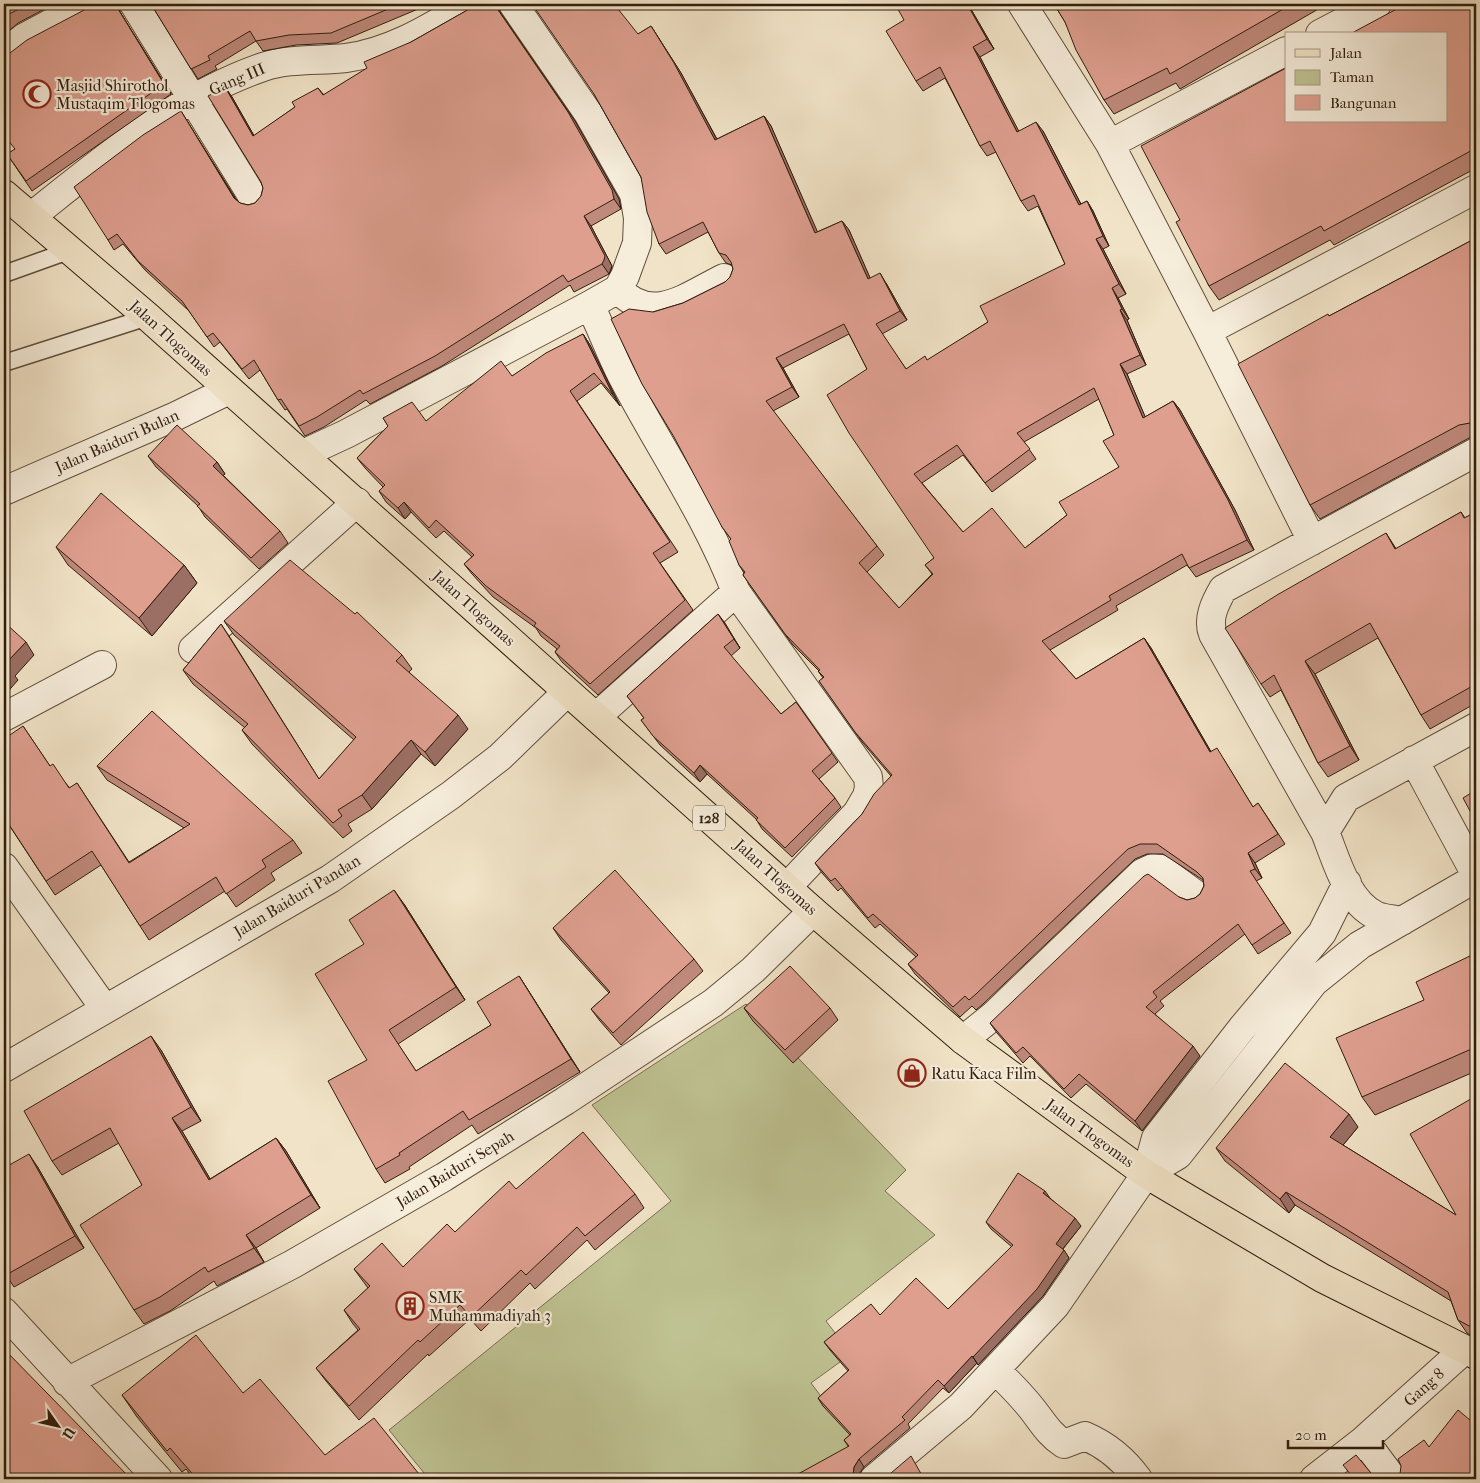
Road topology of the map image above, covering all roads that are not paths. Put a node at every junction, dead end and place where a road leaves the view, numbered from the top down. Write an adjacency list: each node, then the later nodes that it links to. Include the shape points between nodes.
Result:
1 (87, 4): 9 (street, via 25,37)
2 (134, 4): 10 (street)
3 (470, 4): 10 (street, Gang III, via 403,42 346,58 265,66)
4 (513, 4): 19 (street, via 588,113 634,194 638,218 637,244)
5 (1022, 4): 11 (street)
6 (1377, 4): 7 (street)
7 (1324, 32)
8 (1285, 52): 11 (street)
9 (4, 53)
10 (192, 98): 14 (street); 15 (street, Gang III, via 128,141)
11 (1110, 144): 22 (street)
12 (1476, 189): 22 (street)
13 (4, 194): 15 (main road, Jalan Tlogomas / 128)
14 (254, 199)
15 (32, 216): 16 (main road, Jalan Tlogomas / 128)
16 (71, 250): 17 (lane); 21 (main road, Jalan Tlogomas / 128)
17 (4, 274)
18 (724, 278): 19 (street, via 664,306 650,308 635,304)
19 (618, 289): 20 (street)
20 (590, 305): 26 (street); 30 (street, via 620,373 702,520)
21 (148, 317): 23 (lane); 24 (main road, Jalan Tlogomas / 128)
22 (1207, 331): 29 (street)
23 (4, 363)
24 (229, 390): 26 (main road, Jalan Tlogomas / 128); 27 (street, Jalan Baiduri Bulan)
25 (1476, 452): 29 (street)
26 (303, 454): 28 (main road, Jalan Tlogomas / 128)
27 (4, 491)
28 (357, 502): 31 (street); 33 (main road, Jalan Tlogomas / 128)
29 (1312, 541): 38 (street, via 1223,589 1214,604 1210,626)
30 (736, 592): 35 (street); 44 (street, via 868,777 870,788 856,812)
31 (193, 649)
32 (102, 665): 34 (street)
33 (568, 692): 35 (main road, Jalan Tlogomas / 128); 50 (street, Jalan Baiduri Pandan, via 500,757 360,859)
34 (4, 717)
35 (596, 717): 44 (main road, Jalan Tlogomas / 128)
36 (1476, 727): 37 (street)
37 (1414, 760): 39 (street); 42 (street)
38 (1301, 786): 39 (street); 40 (street)
39 (1346, 798): 40 (street)
40 (1325, 832): 43 (street)
41 (4, 867): 50 (street)
42 (1476, 877): 47 (street)
43 (1347, 883): 47 (street, via 1361,906 1376,916); 48 (street, via 1322,933)
44 (787, 887): 46 (main road, Jalan Tlogomas / 128)
45 (1195, 894): 52 (street, via 1161,869 1153,868 1142,873 993,1016)
46 (813, 910): 52 (main road, Jalan Tlogomas / 128); 59 (street, Jalan Baiduri Sepah, via 753,970 713,1003 565,1101 444,1177 293,1264)
47 (1402, 921): 49 (street, via 1339,960)
48 (1294, 964): 49 (street); 51 (street)
49 (1314, 982): 53 (street)
50 (104, 1009): 54 (street, Jalan Baiduri Pandan)
51 (1242, 1028): 53 (street); 55 (street, via 1156,1138)
52 (963, 1040): 55 (main road, Jalan Tlogomas / 128)
53 (1264, 1045): 55 (street, via 1178,1155)
54 (4, 1068)
55 (1146, 1174): 57 (main road, Jalan Tlogomas / 128, via 1322,1278); 58 (street, via 1055,1306)
56 (4, 1312): 59 (street)
57 (1470, 1353): 60 (street, Gang 8)
58 (996, 1370): 62 (street, via 961,1406); 63 (street, via 1030,1405 1054,1438 1064,1444 1086,1436 1099,1442)
59 (67, 1382): 61 (street)
60 (1364, 1440): 64 (street, Gang 8); 65 (street)
61 (158, 1479)
62 (874, 1479)
63 (1138, 1479)
64 (1314, 1479)
65 (1393, 1479)

